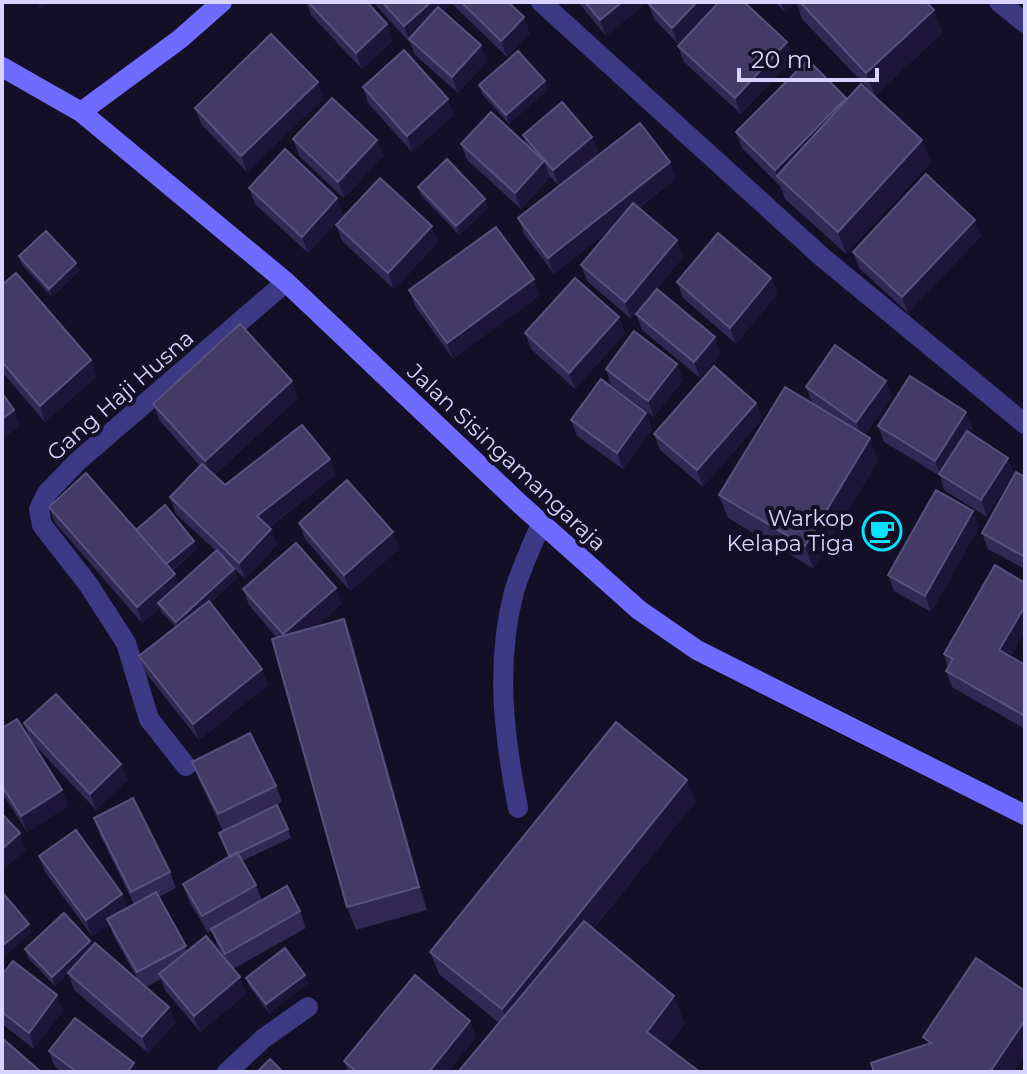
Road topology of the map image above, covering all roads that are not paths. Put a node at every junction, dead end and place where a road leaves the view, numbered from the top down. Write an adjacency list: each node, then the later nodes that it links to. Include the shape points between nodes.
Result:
1 (222, 2): 6 (main road)
2 (541, 2): 8 (street, via 822,257)
3 (999, 2): 4 (street)
4 (1025, 23)
5 (2, 67): 6 (main road, Jalan Sisingamangaraja)
6 (81, 112): 7 (main road, Jalan Sisingamangaraja)
7 (286, 282): 9 (main road, Jalan Sisingamangaraja); 10 (street, Gang Haji Husna, via 78,461 39,509 42,525 126,643 149,719)
8 (1025, 424)
9 (542, 522): 11 (street, via 519,579 505,639 505,739); 12 (main road, Jalan Sisingamangaraja, via 639,610 697,650)
10 (186, 766)
11 (518, 808)
12 (1025, 815)
13 (308, 1007): 14 (street)
14 (227, 1072)

